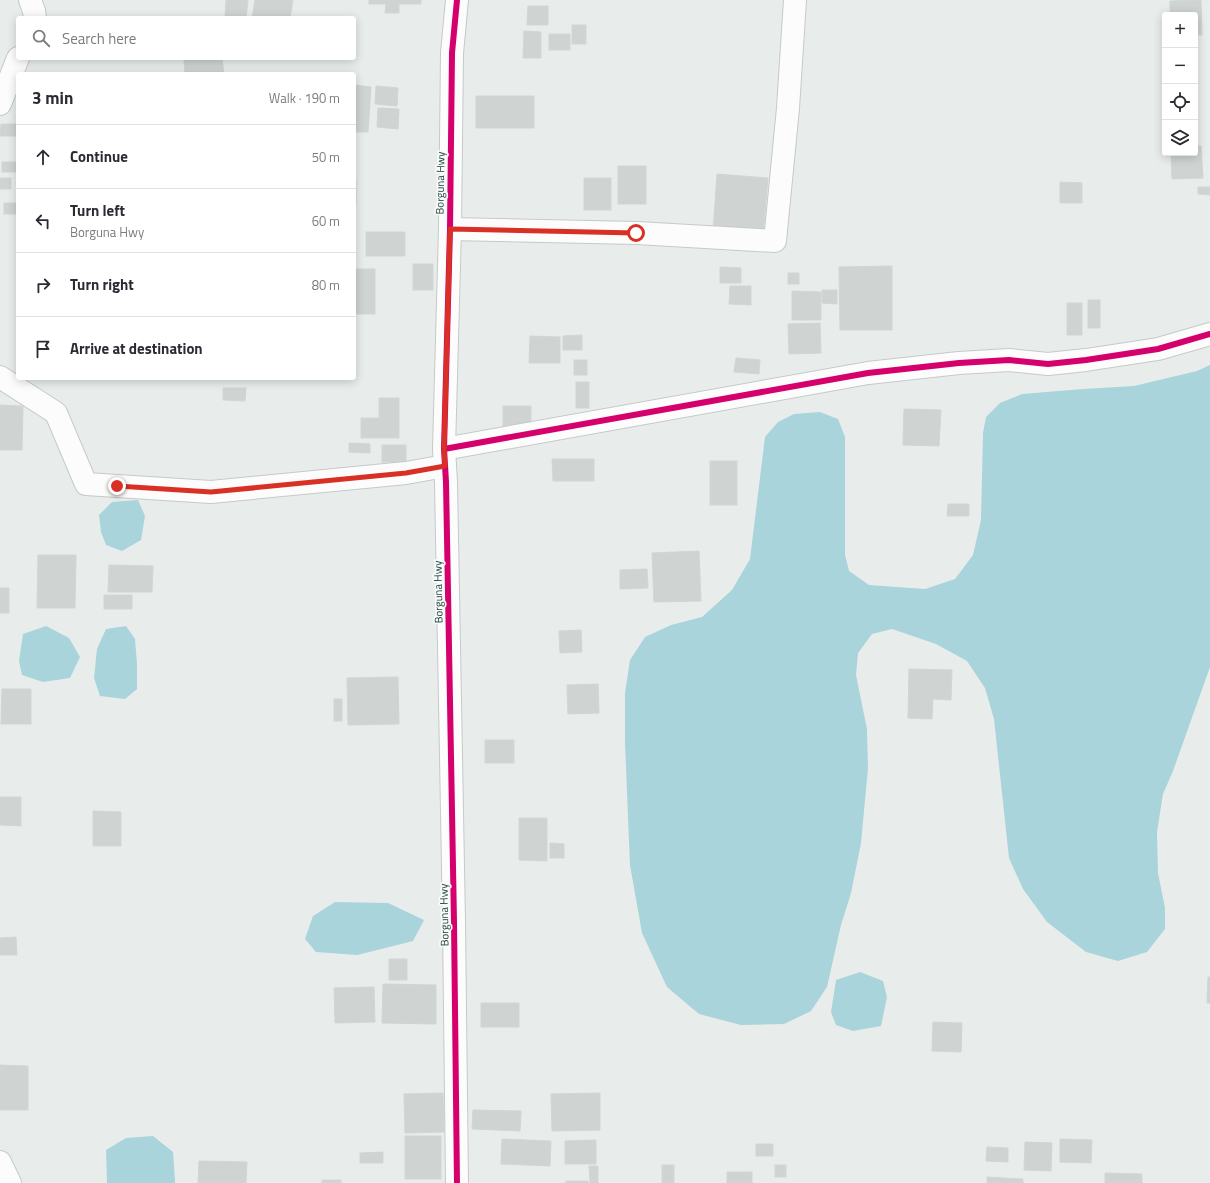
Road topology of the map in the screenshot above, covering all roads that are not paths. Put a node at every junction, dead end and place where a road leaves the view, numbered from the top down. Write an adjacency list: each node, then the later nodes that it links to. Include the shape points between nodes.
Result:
1 (30, 0): 4 (street)
2 (457, 0): 7 (street, Borguna Hwy, via 452,53)
3 (795, 0): 7 (street, via 775,241 636,233)
4 (35, 16)
5 (17, 60): 6 (street)
6 (0, 104)
7 (450, 229): 10 (street, Borguna Hwy)
8 (1210, 334): 10 (street, via 1158,349 1086,360 1048,364 1009,360 868,373)
9 (0, 377): 10 (street, via 56,413 86,484 211,492 406,473)
10 (444, 457): 13 (street, Borguna Hwy)
11 (0, 1162): 12 (street)
12 (10, 1183)
13 (457, 1183)

